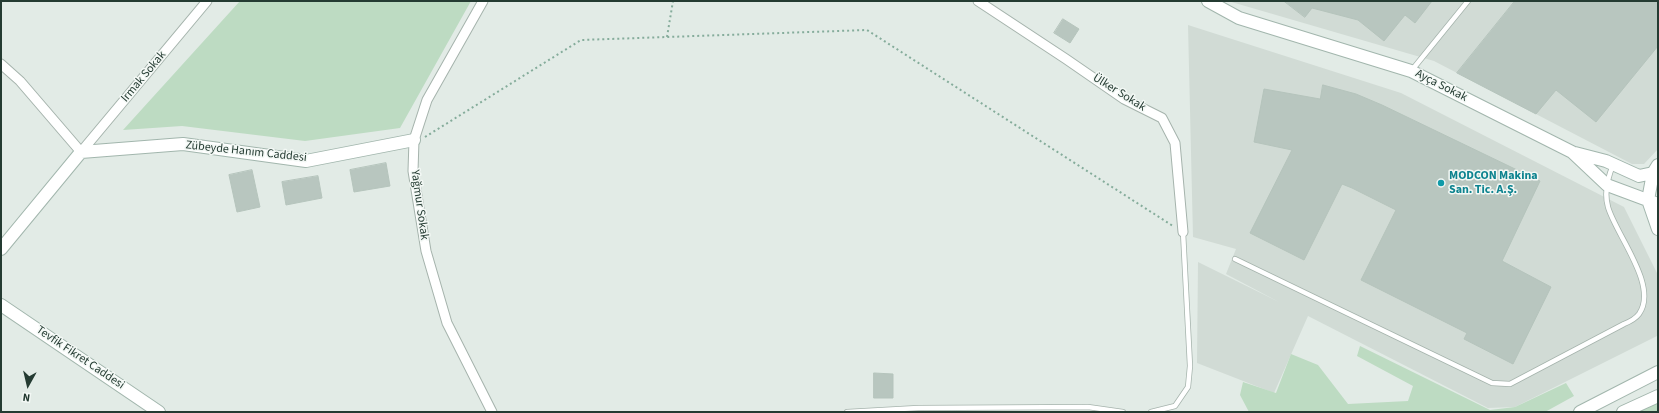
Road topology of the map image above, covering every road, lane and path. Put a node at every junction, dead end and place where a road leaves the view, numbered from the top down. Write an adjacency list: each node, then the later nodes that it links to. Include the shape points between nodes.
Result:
1 (207, 1): 11 (street, Irmak Sokak)
2 (483, 1): 10 (street, Yağmur Sokak, via 427,100)
3 (673, 1): 7 (path)
4 (978, 1): 18 (street, Ülker Sokak, via 1124,99 1162,118 1175,143)
5 (1208, 1): 9 (street, Ayça Sokak, via 1239,18)
6 (1468, 1): 9 (lane)
7 (667, 37): 10 (path, via 581,40); 18 (path, via 867,30)
8 (1, 64): 11 (street, via 20,81)
9 (1411, 71): 12 (street, Ayça Sokak)
10 (414, 142): 11 (street, Zübeyde Hanım Caddesi, via 306,161 183,144); 25 (street, Yağmur Sokak, via 413,171 426,251 447,323)
11 (81, 152): 19 (street)
12 (1572, 152): 13 (street); 15 (street, Ayça Sokak)
13 (1613, 165): 14 (street, via 1639,176); 15 (lane)
14 (1655, 176): 16 (street)
15 (1607, 185): 16 (street, Ayça Sokak); 20 (lane, via 1608,207 1641,277 1646,297 1639,314 1510,384 1492,383)
16 (1653, 202): 17 (street)
17 (1658, 230)
18 (1183, 232): 28 (lane, via 1190,366 1188,387 1175,406)
19 (1, 249)
20 (1235, 259)
21 (1, 305): 24 (street, Tevfik Fikret Caddesi)
22 (1658, 372): 29 (street)
23 (1658, 396): 30 (street)
24 (159, 412)
25 (492, 412)
26 (847, 412): 27 (lane, via 918,408 1088,407)
27 (1123, 412)
28 (1151, 412)
29 (1580, 412)
30 (1623, 412)

